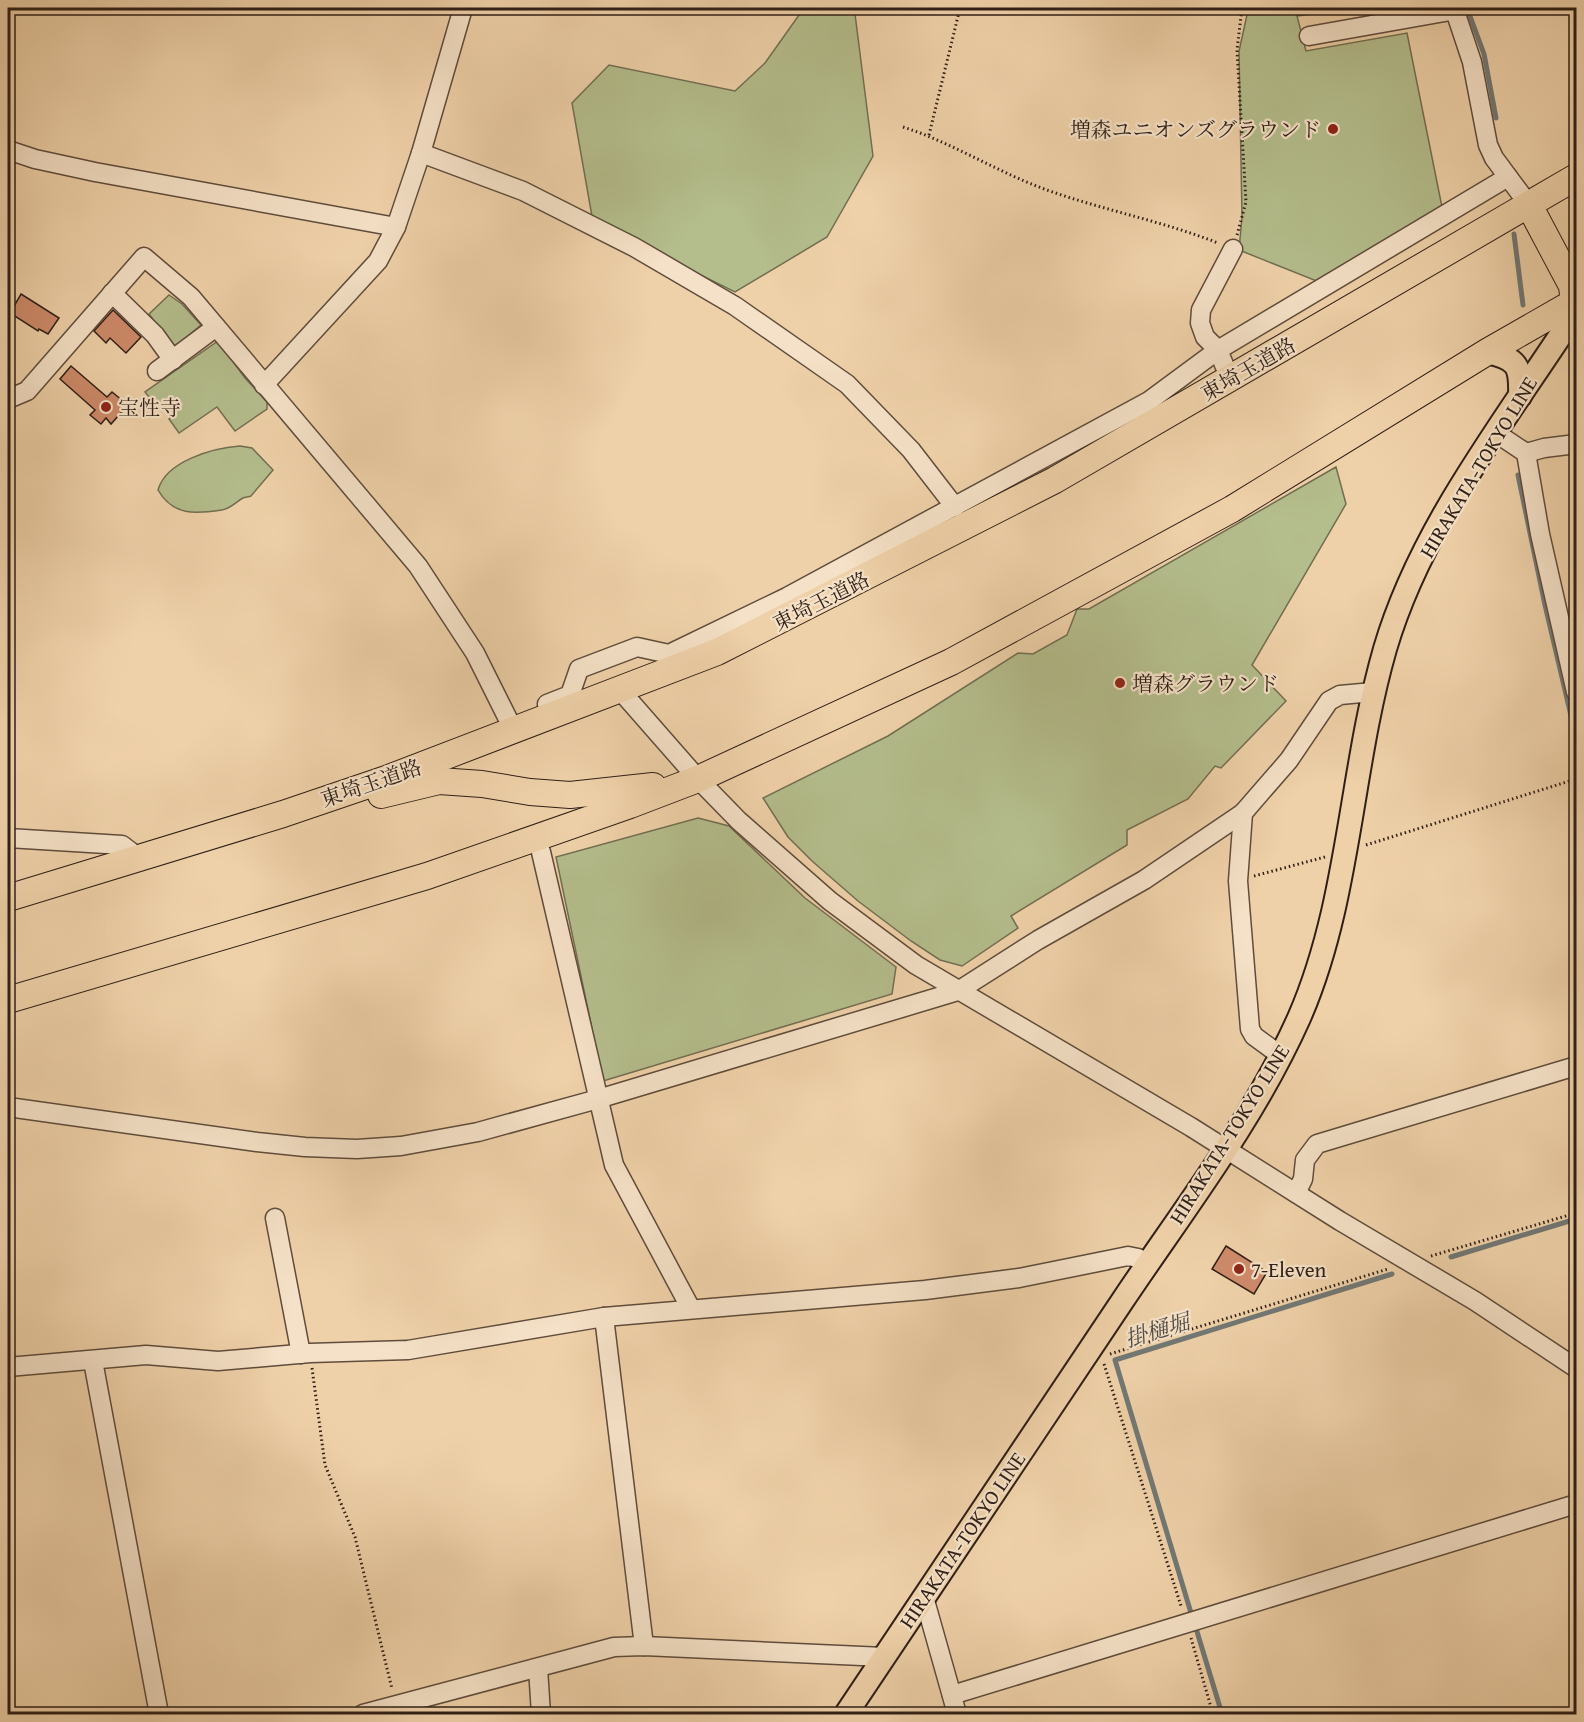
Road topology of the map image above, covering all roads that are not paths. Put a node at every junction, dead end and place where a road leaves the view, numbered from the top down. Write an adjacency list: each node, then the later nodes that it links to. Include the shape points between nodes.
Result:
1 (463, 8): 5 (street)
2 (1455, 9): 3 (street); 6 (street, via 1472,62 1488,144)
3 (1309, 36)
4 (8, 150): 9 (street, via 95,172)
5 (421, 153): 9 (street); 26 (street, via 523,191 634,247 735,306 847,384 911,450)
6 (1508, 177): 8 (street); 15 (street)
7 (1576, 177): 8 (highway, 東埼玉道路)
8 (1528, 205): 12 (highway, via 1572,286); 19 (highway, 東埼玉道路)
9 (396, 228): 20 (street, via 378,261)
10 (1233, 249): 15 (street, via 1201,310 1205,337)
11 (112, 293): 13 (street, via 144,257 191,297); 17 (street, via 154,335); 22 (street, via 27,391)
12 (1575, 302): 14 (main road, HIRAKATA-TOKYO LINE); 16 (highway)
13 (216, 327): 17 (street); 20 (street)
14 (1569, 333): 21 (main road, HIRAKATA-TOKYO LINE)
15 (1218, 350): 19 (street); 26 (street, via 1149,400)
16 (1487, 352): 21 (main road, via 1506,356 1514,364 1521,378); 31 (highway, via 1232,509 951,662)
17 (172, 360): 18 (street)
18 (157, 371)
19 (1230, 379): 27 (highway, 東埼玉道路, via 1055,480 871,576 717,652)
20 (264, 385): 30 (street, via 418,566 475,653)
21 (1520, 396): 23 (main road, HIRAKATA-TOKYO LINE)
22 (8, 399)
23 (1496, 433): 25 (street); 28 (main road, HIRAKATA-TOKYO LINE, via 1433,534 1398,610)
24 (1576, 444): 25 (street)
25 (1526, 453): 29 (street)
26 (955, 507): 30 (street, via 787,597 669,654 637,647 579,669 570,695)
27 (620, 690): 30 (highway, 東埼玉道路); 31 (street)
28 (1373, 692): 33 (street, via 1340,695 1329,701 1289,760); 40 (main road, HIRAKATA-TOKYO LINE, via 1323,951)
29 (1576, 692)
30 (512, 725): 32 (highway, 東埼玉道路)
31 (698, 779): 32 (highway, via 570,795 439,781 388,794); 38 (street, via 739,821 830,901); 39 (highway, via 428,876)
32 (318, 802): 36 (highway, 東埼玉道路)
33 (1243, 813): 38 (street, via 1144,880); 40 (street, via 1238,881 1250,1029)
34 (8, 838): 36 (street, via 122,845)
35 (541, 852): 42 (street)
36 (139, 858): 37 (highway, 東埼玉道路)
37 (8, 898)
38 (958, 991): 42 (street); 44 (street)
39 (8, 1000)
40 (1280, 1055): 44 (main road, HIRAKATA-TOKYO LINE)
41 (1576, 1066): 45 (street, via 1317,1144 1305,1160 1303,1179)
42 (598, 1099): 43 (street, via 468,1134 357,1149 257,1142); 48 (street, via 614,1165)
43 (8, 1107)
44 (1225, 1149): 45 (street); 47 (main road, HIRAKATA-TOKYO LINE)
45 (1296, 1193): 53 (street, via 1475,1301)
46 (275, 1218): 50 (street)
47 (1147, 1264): 48 (street, via 1128,1256 1019,1278 925,1290); 55 (main road, HIRAKATA-TOKYO LINE, via 1096,1350)
48 (691, 1309): 49 (street)
49 (604, 1317): 50 (street, via 408,1350); 56 (street)
50 (305, 1354): 51 (street, via 219,1361 146,1355)
51 (93, 1361): 52 (street); 60 (street)
52 (8, 1367)
53 (1576, 1368)
54 (1576, 1504): 59 (street)
55 (924, 1597): 57 (main road, HIRAKATA-TOKYO LINE); 59 (street)
56 (644, 1646): 57 (street); 58 (street, via 614,1647)
57 (884, 1657): 63 (main road, HIRAKATA-TOKYO LINE)
58 (538, 1668): 61 (street); 62 (street)
59 (952, 1695): 64 (street)
60 (159, 1714)
61 (363, 1714)
62 (541, 1714)
63 (846, 1714)
64 (957, 1714)

